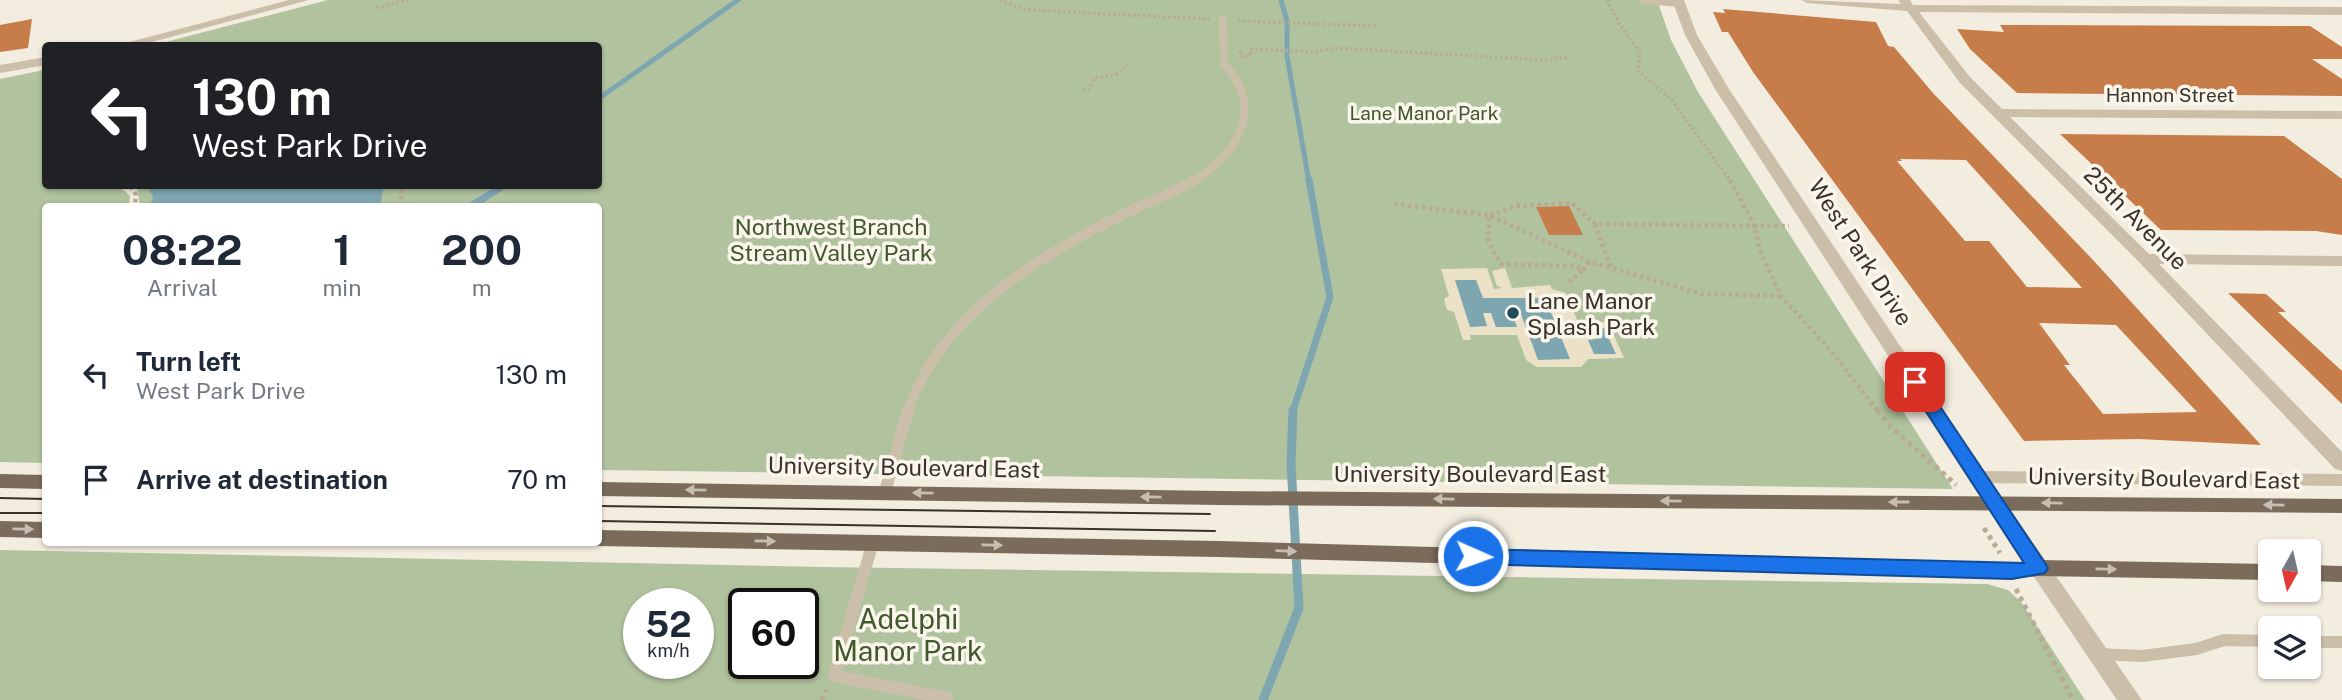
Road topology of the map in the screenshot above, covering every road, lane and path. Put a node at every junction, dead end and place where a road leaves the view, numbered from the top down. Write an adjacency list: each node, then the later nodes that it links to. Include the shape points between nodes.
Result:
1 (303, 0): 15 (street)
2 (408, 0): 9 (path)
3 (1000, 0): 11 (path, via 1026,10)
4 (1607, 0): 28 (path, via 1640,52 1638,71 1685,116 1734,186)
5 (1643, 0): 7 (lane)
6 (1807, 0): 8 (street)
7 (1679, 1): 27 (street, West Park Drive, via 1690,36)
8 (1906, 4): 10 (street); 22 (street, 25th Avenue)
9 (377, 8)
10 (2342, 11)
11 (1212, 19)
12 (1223, 20): 44 (lane, via 1224,64 1238,76 1249,107 1223,154 1204,174 1042,261 978,309 939,348 907,407)
13 (1251, 21): 14 (path)
14 (1377, 26)
15 (136, 42)
16 (1251, 49): 17 (path, via 1314,52 1336,48 1545,60)
17 (1571, 57)
18 (42, 62): 20 (street)
19 (1128, 65): 21 (path, via 1117,74 1094,78)
20 (0, 69)
21 (1083, 91)
22 (1997, 113): 23 (street, Hannon Street); 29 (street, 25th Avenue)
23 (2342, 115)
24 (1394, 204): 25 (path)
25 (1489, 215): 26 (path, via 1499,208 1572,203); 31 (path); 33 (path, via 1488,241 1501,264)
26 (1595, 224): 28 (path); 32 (path)
27 (1814, 225): 28 (path); 39 (street, West Park Drive)
28 (1755, 226): 35 (path, via 1765,263)
29 (2145, 259): 30 (street); 36 (street, 25th Avenue)
30 (2342, 261)
31 (1590, 262): 32 (path); 33 (path)
32 (1611, 268): 35 (path, via 1702,294)
33 (1583, 270): 34 (path)
34 (1569, 282)
35 (1781, 296): 38 (path, via 1889,425)
36 (2342, 464)
37 (1949, 468): 38 (path)
38 (1938, 469): 45 (path)
39 (1977, 477): 40 (lane); 46 (street, West Park Drive)
40 (2342, 480)
41 (0, 481): 42 (main road)
42 (42, 482)
43 (602, 489): 44 (main road, University Boulevard East, one-way to 43)
44 (885, 492): 45 (main road, University Boulevard East, one-way to 44)
45 (1967, 502): 46 (main road, University Boulevard East); 53 (path)
46 (1994, 502): 47 (main road, University Boulevard East, one-way to 46); 52 (street, West Park Drive)
47 (2342, 506)
48 (0, 529): 49 (main road, one-way to 49)
49 (42, 530)
50 (602, 538): 51 (main road, one-way to 51)
51 (873, 542): 53 (main road, one-way to 53); 61 (lane, via 834,677)
52 (2038, 568): 53 (main road); 54 (main road, one-way to 54); 60 (street, West Park Drive)
53 (2012, 572): 62 (path, via 2018,596)
54 (2258, 572)
55 (2321, 573): 56 (main road)
56 (2342, 574)
57 (2258, 641): 60 (lane, via 2224,640 2142,656)
58 (2321, 642): 59 (lane)
59 (2342, 642)
60 (2098, 654): 63 (street, West Park Drive)
61 (947, 698)
62 (2073, 700)
63 (2130, 700)

